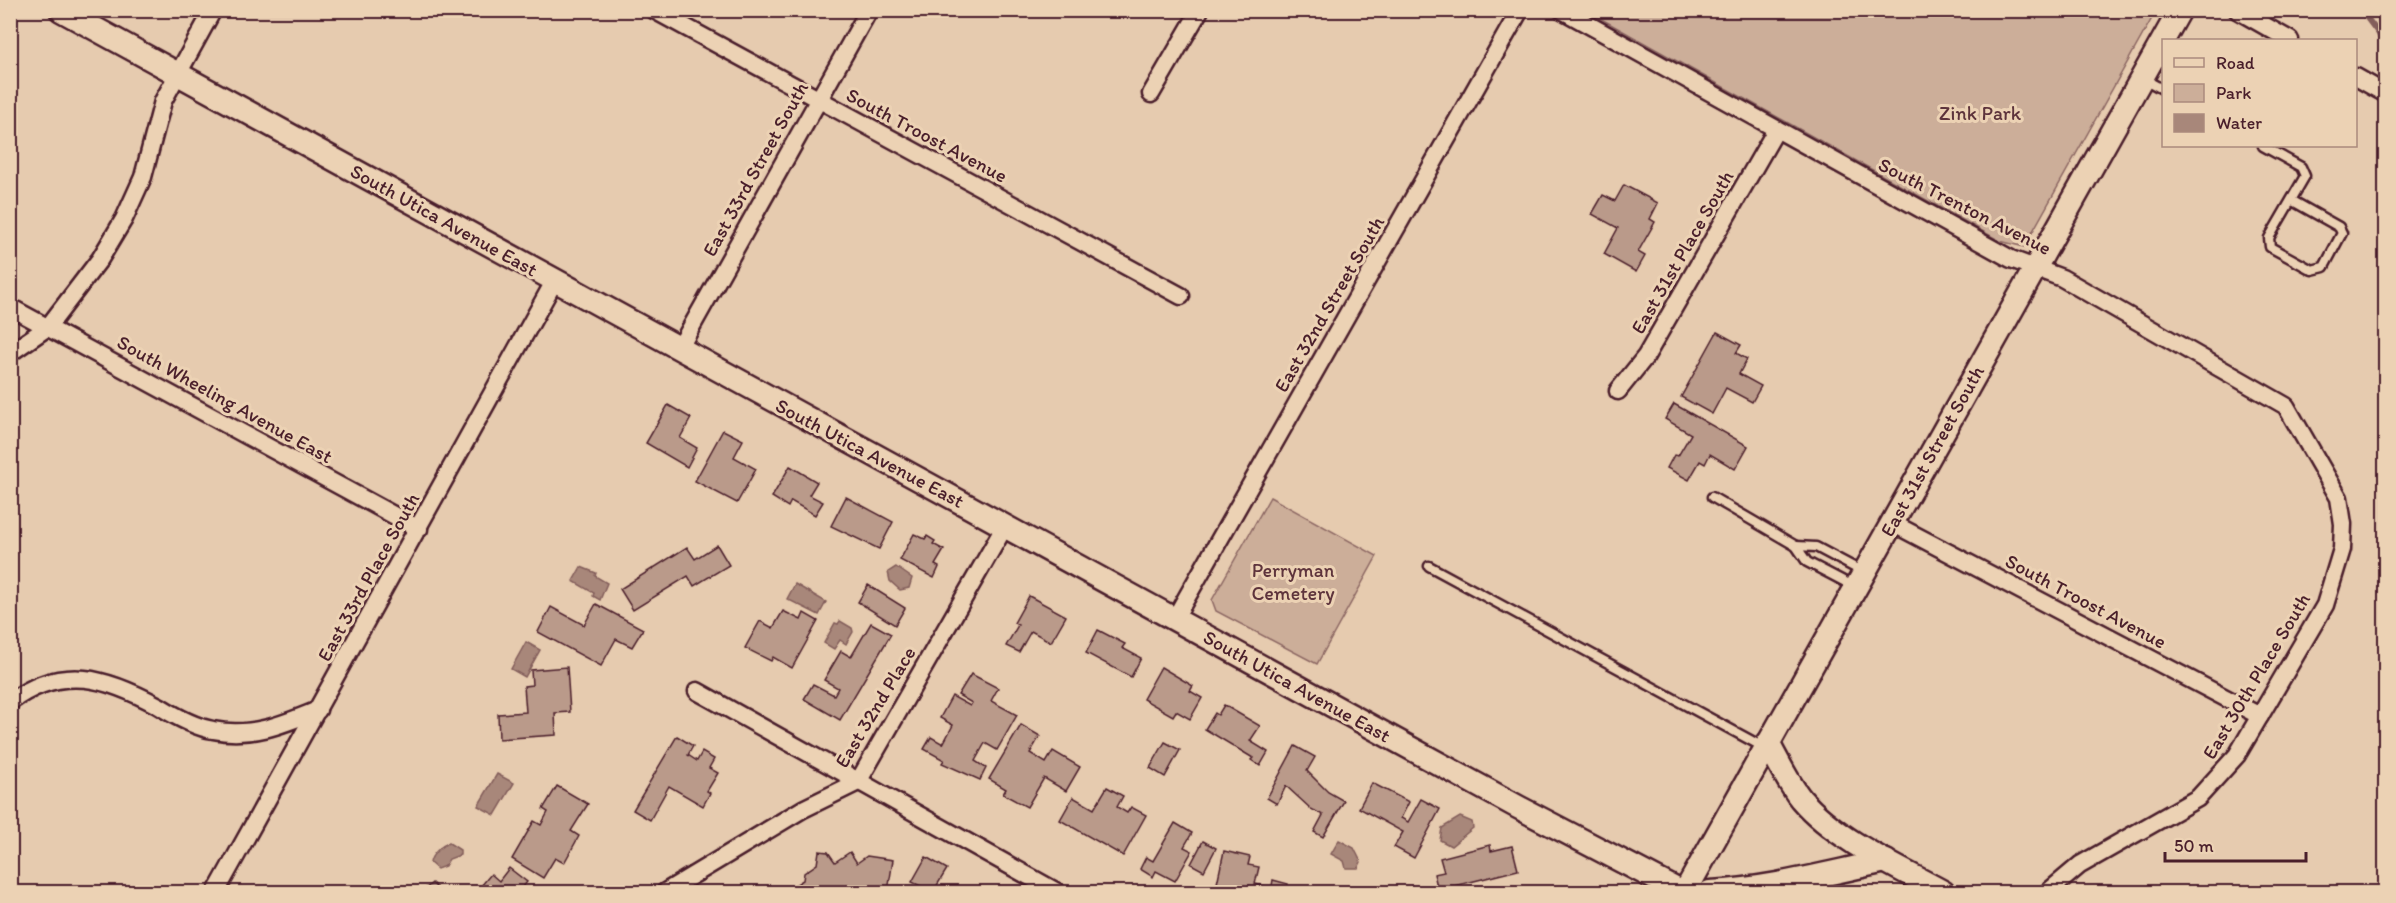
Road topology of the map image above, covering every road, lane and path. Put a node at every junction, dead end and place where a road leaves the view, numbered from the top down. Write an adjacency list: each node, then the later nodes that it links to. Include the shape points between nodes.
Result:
1 (61, 10): 13 (street, South Utica Avenue East)
2 (213, 10): 13 (street)
3 (654, 10): 19 (street, South Troost Avenue)
4 (869, 10): 19 (street, East 33rd Street South)
5 (1200, 10): 18 (street)
6 (1520, 10): 39 (street, East 32nd Street South)
7 (1562, 10): 20 (street, South Trenton Avenue)
8 (2180, 10): 10 (street, East 31st Street South)
9 (2237, 10): 11 (street)
10 (2164, 39)
11 (2288, 39)
12 (2162, 42): 14 (street, East 31st Street South)
13 (177, 75): 24 (street, South Utica Avenue East); 27 (street, via 163,101 143,177 124,219 100,259)
14 (2142, 78): 16 (lane); 23 (street, East 31st Street South)
15 (2357, 78): 17 (street)
16 (2162, 89)
17 (2379, 90)
18 (1151, 94)
19 (818, 100): 25 (street, South Troost Avenue); 28 (street, East 33rd Street South)
20 (1776, 130): 23 (street, South Trenton Avenue, via 2011,259); 30 (street, East 31st Place South, via 1646,356)
21 (2265, 147): 22 (lane, via 2301,167 2305,176)
22 (2291, 200): 22 (lane, via 2269,238 2270,247 2312,270 2324,267 2342,233 2339,227)
23 (2034, 267): 32 (street, South Trenton Avenue, via 2062,278 2286,406); 33 (street, East 31st Street South)
24 (555, 280): 28 (street, South Utica Avenue East); 35 (street, East 33rd Place South)
25 (1181, 296)
26 (10, 307): 27 (street, South Wheeling Avenue East)
27 (48, 327): 29 (street); 35 (street, South Wheeling Avenue East)
28 (679, 349): 34 (street, South Utica Avenue East)
29 (10, 353)
30 (1618, 391)
31 (1712, 497): 36 (lane)
32 (2339, 498): 43 (street, East 30th Place South, via 2342,549 2335,578 2325,605)
33 (1892, 523): 38 (street, East 31st Street South); 43 (street, South Troost Avenue)
34 (1005, 526): 39 (street, South Utica Avenue East); 45 (street, East 32nd Place)
35 (419, 529): 42 (street, East 33rd Place South)
36 (1796, 546): 38 (lane, via 1816,547); 38 (lane, via 1807,562)
37 (1429, 566): 44 (lane)
38 (1859, 580): 44 (street, East 31st Street South)
39 (1175, 618): 50 (street, South Utica Avenue East, via 1518,807)
40 (697, 690): 45 (street)
41 (10, 702): 42 (street, via 42,684 69,678 104,681 125,688 211,730 235,733 275,728)
42 (318, 710): 47 (street, East 33rd Place South)
43 (2260, 716): 53 (street, East 30th Place South, via 2237,755 2198,798 2080,865)
44 (1766, 746): 46 (street, via 1800,798 1820,817); 50 (street, East 31st Street South)
45 (858, 782): 48 (street, East 32nd Place, via 803,809); 49 (street)
46 (1886, 861): 51 (street, via 1741,891); 52 (street)
47 (216, 892)
48 (664, 892)
49 (1057, 892)
50 (1683, 892)
51 (1710, 892)
52 (1943, 892)
53 (2048, 892)

